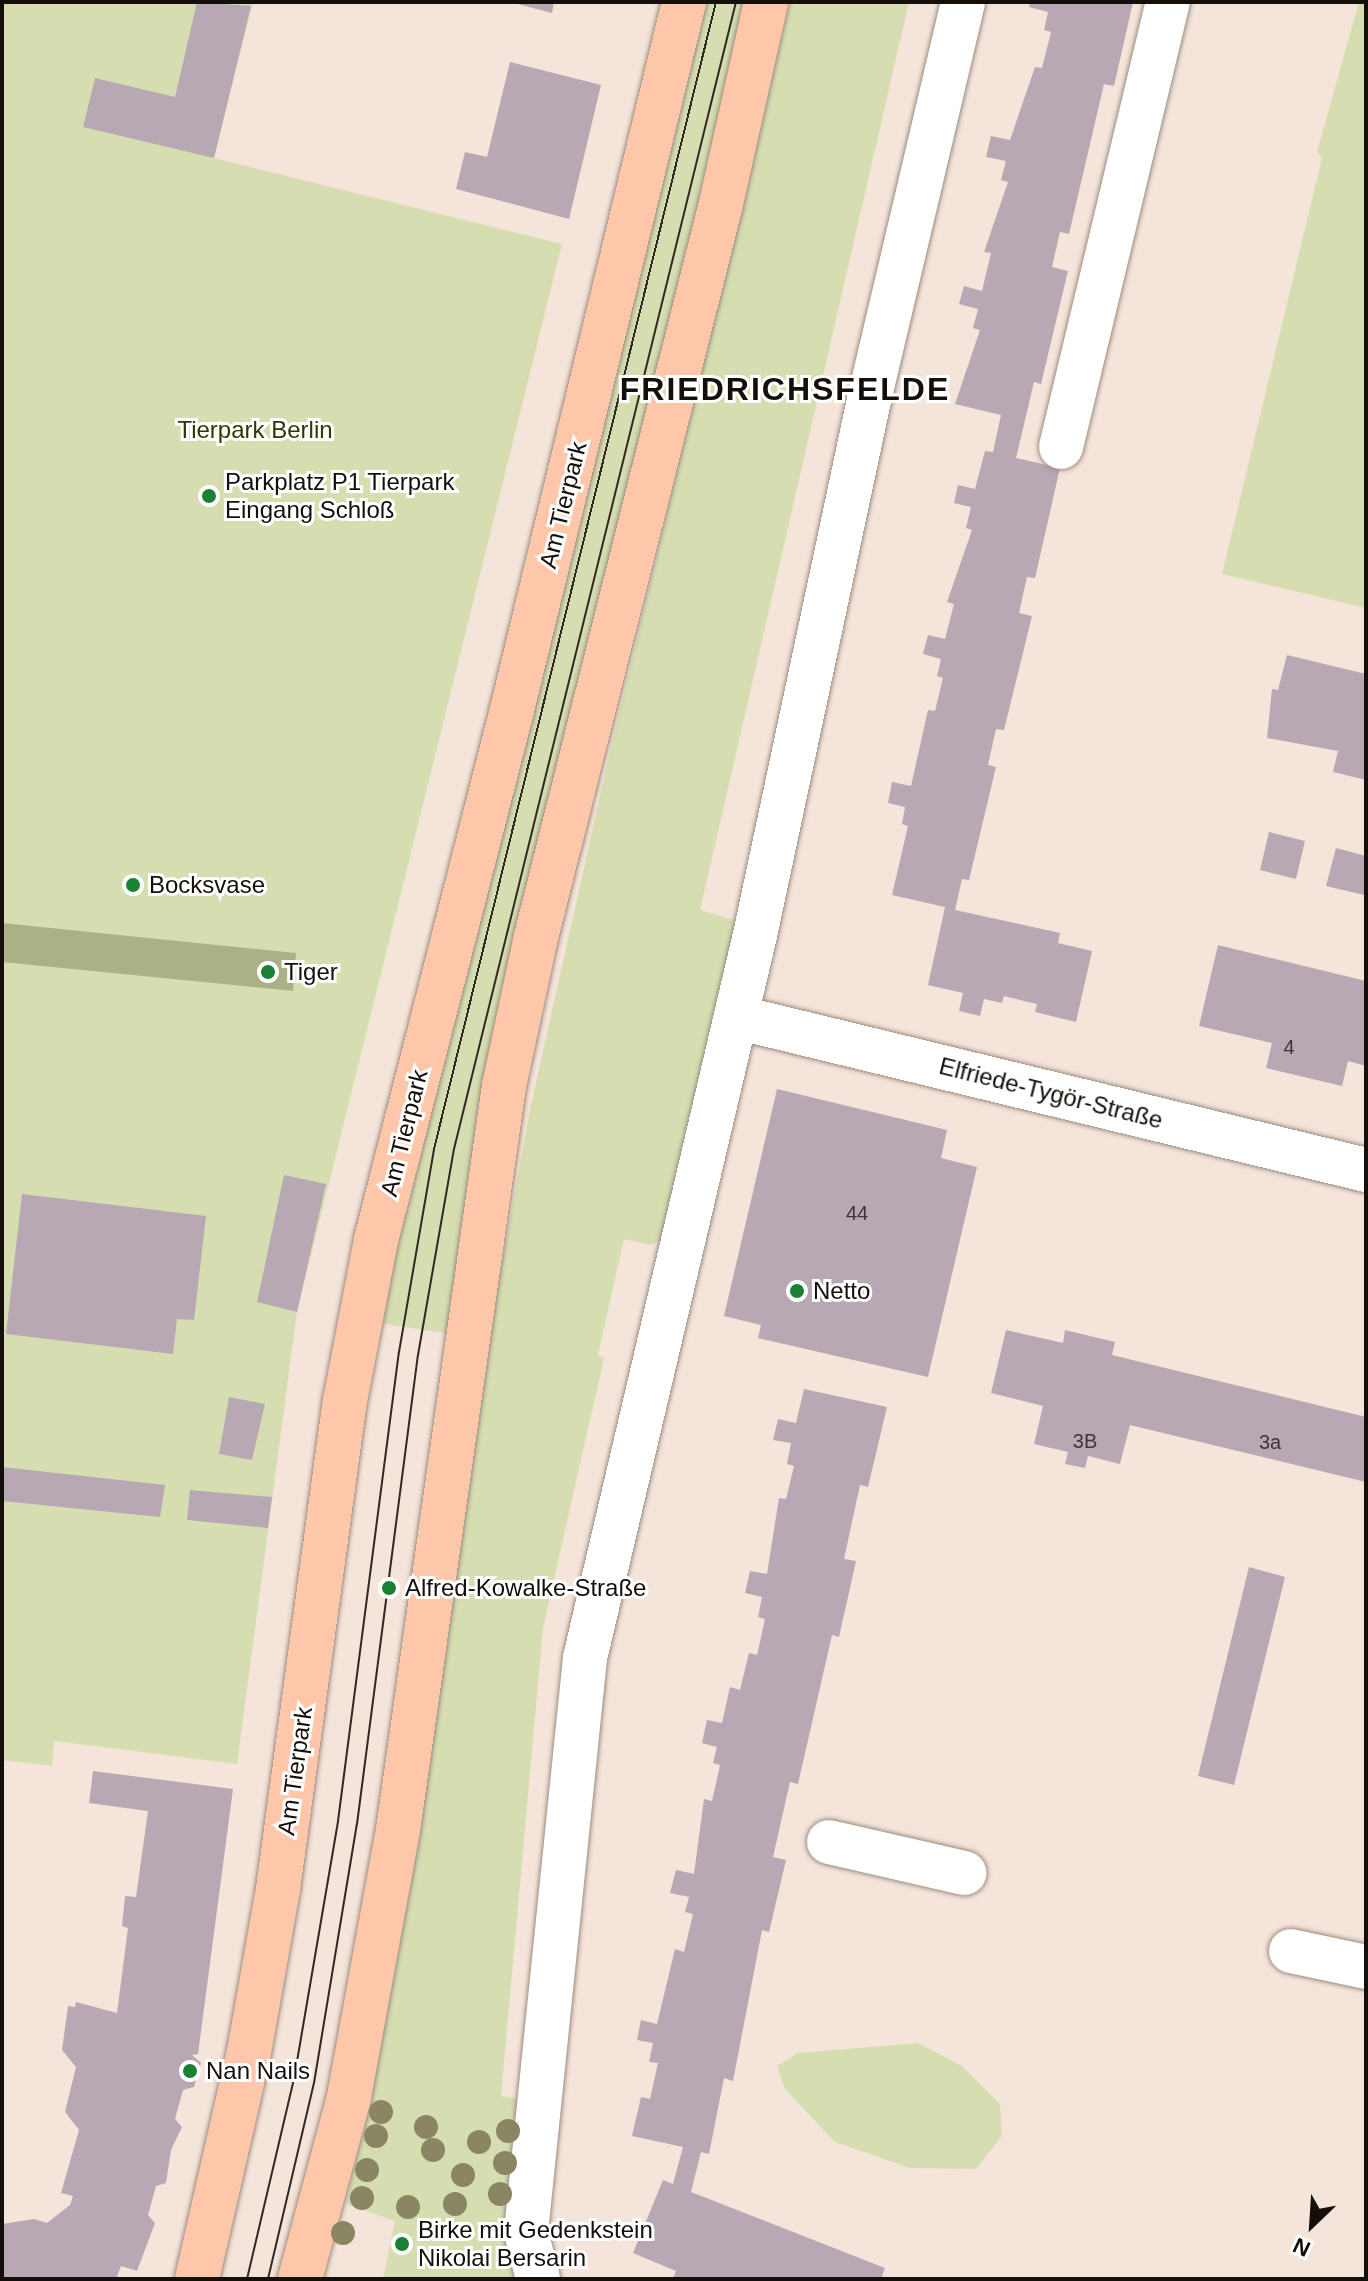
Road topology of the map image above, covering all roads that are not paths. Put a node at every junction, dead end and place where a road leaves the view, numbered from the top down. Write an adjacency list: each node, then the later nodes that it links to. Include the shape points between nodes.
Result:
1 (684, 2): 12 (main road, Am Tierpark, via 511,714 376,1240 345,1401 270,1934 241,2091)
2 (766, 2): 13 (main road, via 504,1086 398,1830 349,2097)
3 (963, 2): 6 (street, via 869,400)
4 (1168, 2): 5 (street)
5 (1061, 447)
6 (736, 1017): 7 (street, Elfriede-Tygör-Straße); 14 (street, via 585,1658 526,2232)
7 (1366, 1170)
8 (829, 1842): 9 (street)
9 (964, 1873)
10 (1291, 1951): 11 (street)
11 (1366, 1967)
12 (197, 2279)
13 (300, 2279)
14 (538, 2279)

